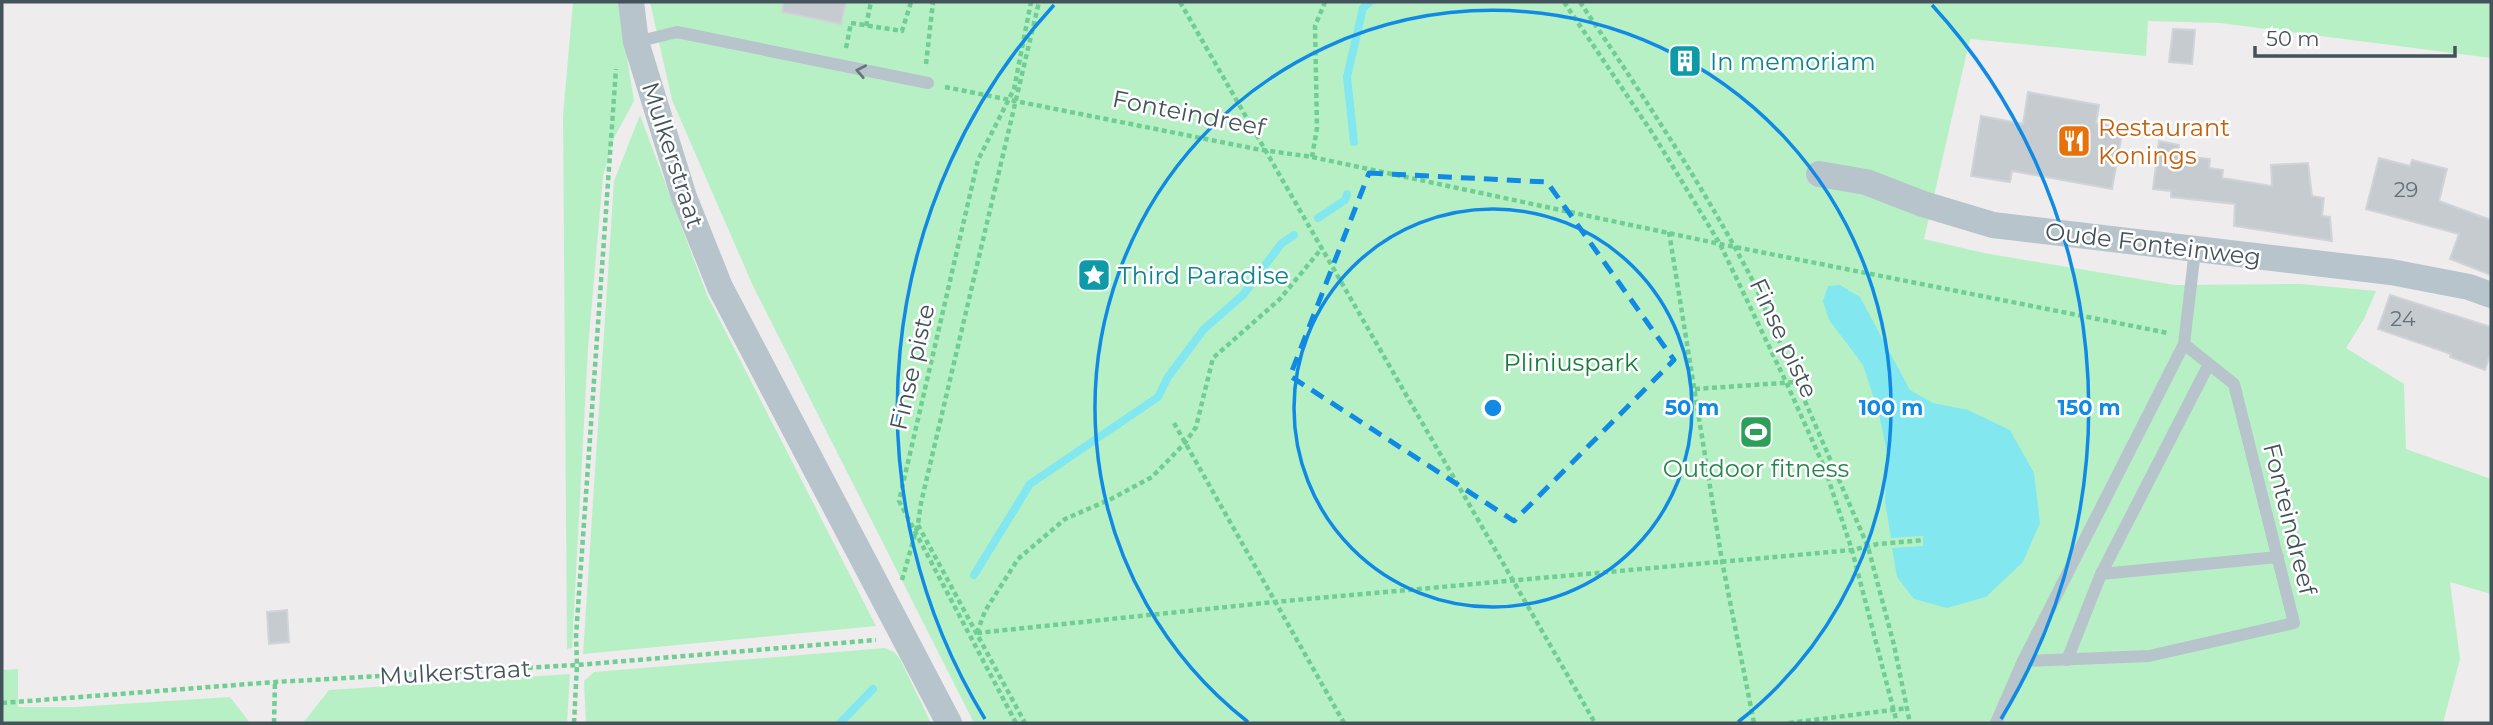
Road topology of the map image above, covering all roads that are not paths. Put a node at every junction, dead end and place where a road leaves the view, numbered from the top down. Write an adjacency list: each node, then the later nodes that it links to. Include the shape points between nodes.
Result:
1 (631, 2): 2 (street, Mulkerstraat)
2 (636, 42): 3 (lane, one-way to 2, via 677,32); 13 (street, Mulkerstraat, via 684,197 720,287)
3 (926, 83)
4 (1819, 174): 5 (street, Oude Fonteinweg, via 1866,182 1993,225)
5 (2194, 250): 6 (street, Oude Fonteinweg, via 2391,272); 7 (lane)
6 (2491, 295)
7 (2185, 340): 8 (lane, Fonteindreef); 12 (lane)
8 (2209, 364): 9 (lane, Fonteindreef, via 2234,384); 10 (lane)
9 (2278, 558): 10 (lane); 11 (lane, Fonteindreef, via 2294,623 2149,656)
10 (2101, 574): 11 (lane)
11 (2067, 660): 12 (lane, Fonteindreef)
12 (2023, 661): 14 (lane)
13 (949, 723)
14 (1996, 723)

